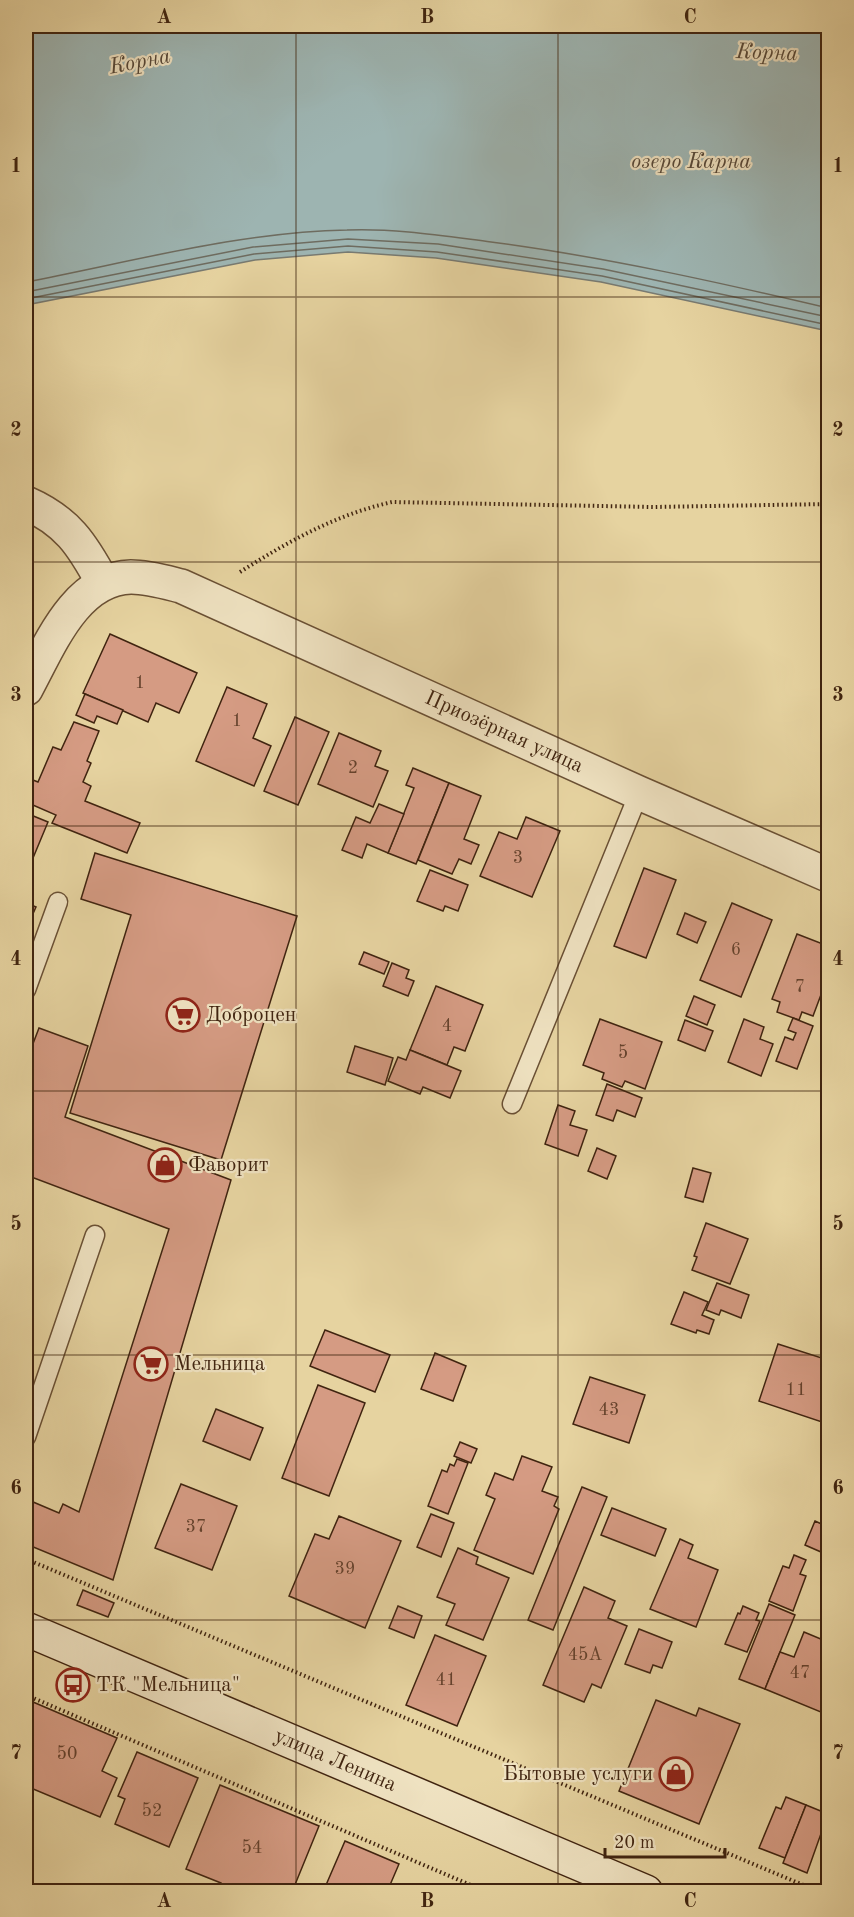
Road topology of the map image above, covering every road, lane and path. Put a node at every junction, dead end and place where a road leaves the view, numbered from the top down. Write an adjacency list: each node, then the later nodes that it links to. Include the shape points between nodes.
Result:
1 (26, 503): 3 (street, via 58,520 73,534)
2 (828, 504): 4 (path, via 653,507 392,502 322,524)
3 (103, 583): 4 (street, Приозёрная улица, via 132,577); 5 (street, via 82,598 63,623)
4 (193, 591): 6 (street, Приозёрная улица)
5 (26, 689)
6 (639, 793): 7 (street, Приозёрная улица); 10 (lane)
7 (828, 875)
8 (58, 902): 9 (lane)
9 (26, 990)
10 (512, 1104)
11 (95, 1235): 12 (lane)
12 (26, 1437)
13 (26, 1559): 18 (path)
14 (26, 1629): 16 (street, улица Ленина)
15 (26, 1695): 17 (path)
16 (643, 1891)
17 (487, 1892)
18 (820, 1892)

